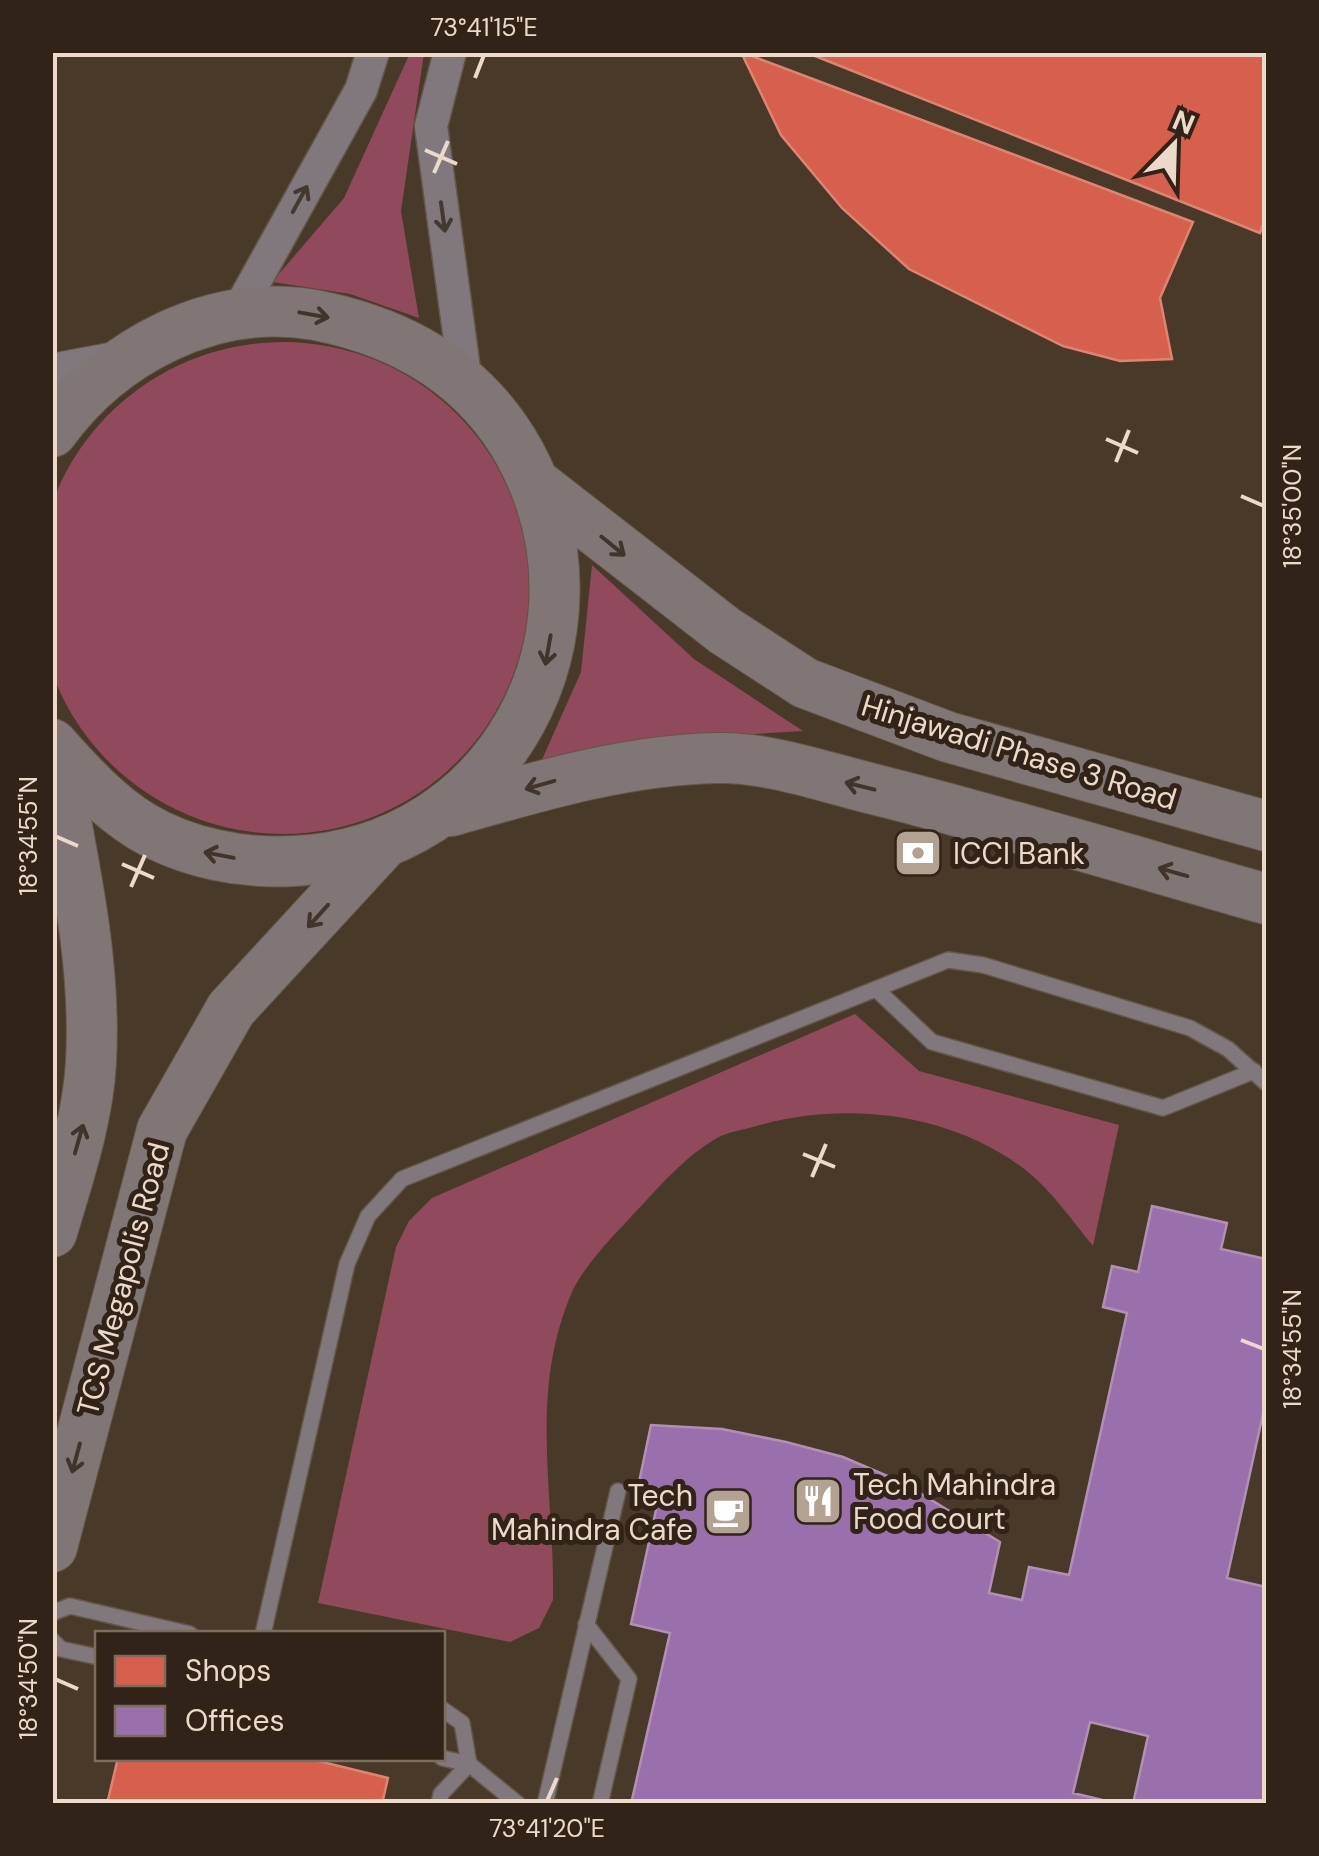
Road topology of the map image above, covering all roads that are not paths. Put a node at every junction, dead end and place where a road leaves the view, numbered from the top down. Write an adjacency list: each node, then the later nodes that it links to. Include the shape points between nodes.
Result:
1 (372, 52): 3 (street, one-way to 1, via 361,90)
2 (450, 52): 6 (street, one-way to 6, via 431,126)
3 (236, 315): 4 (main road, via 176,331); 6 (main road, one-way to 6, via 298,312 359,324 416,348)
4 (121, 361): 5 (street); 7 (main road, via 75,401)
5 (52, 374)
6 (466, 384): 8 (main road, via 507,431)
7 (52, 432)
8 (537, 486): 10 (main road, one-way to 10, via 553,545 556,606 545,668 521,724 485,774); 11 (main road, Hinjawadi Phase 3 Road, one-way to 11, via 724,631 805,683 948,737)
9 (52, 745): 12 (main road, one-way to 9, via 324,860 262,863 201,852 143,827 93,791); 17 (main road, one-way to 9, via 84,1119 92,990)
10 (438, 814): 12 (main road); 13 (main road, one-way to 10, via 935,804 722,758 642,763)
11 (1266, 826)
12 (383, 844): 19 (main road, TCS Megapolis Road, one-way to 19, via 231,1010 162,1130)
13 (1266, 899)
14 (876, 989): 15 (lane, via 948,960 983,965 1190,1028); 15 (lane, via 932,1042 1164,1108); 23 (lane, via 402,1179 368,1216 347,1264)
15 (1254, 1071): 16 (lane)
16 (1266, 1083)
17 (52, 1232)
18 (618, 1491): 21 (lane)
19 (52, 1548)
20 (52, 1613): 22 (lane, via 70,1606)
21 (586, 1624): 31 (lane); 32 (lane, via 629,1679)
22 (177, 1631)
23 (264, 1631)
24 (52, 1640): 25 (lane, via 61,1649)
25 (95, 1656)
26 (445, 1710): 28 (lane, via 462,1724)
27 (445, 1759): 28 (lane)
28 (469, 1764): 29 (lane); 30 (lane)
29 (437, 1800)
30 (518, 1804)
31 (545, 1804)
32 (600, 1804)

